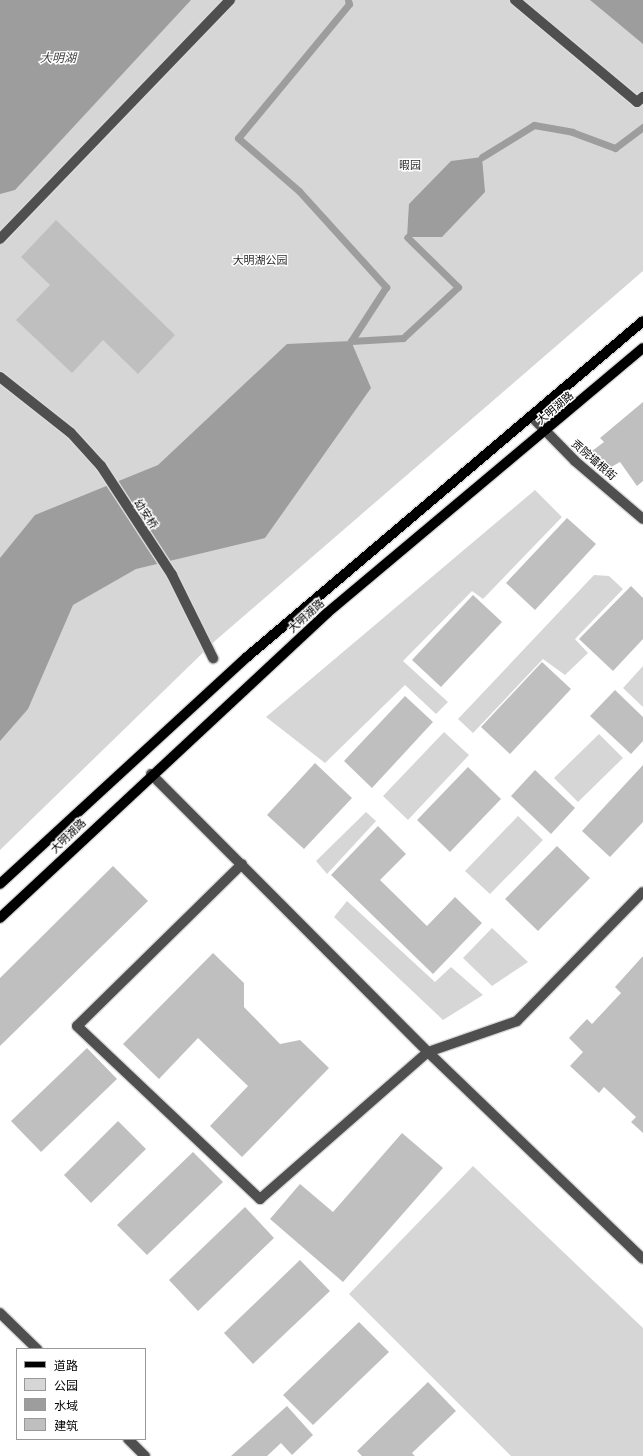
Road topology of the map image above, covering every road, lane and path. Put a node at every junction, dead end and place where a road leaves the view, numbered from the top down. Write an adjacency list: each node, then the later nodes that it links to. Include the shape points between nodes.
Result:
1 (230, 0): 4 (street)
2 (515, 0): 3 (street, via 637,102)
3 (643, 98)
4 (0, 239)
5 (643, 321): 8 (main road, 大明湖路)
6 (643, 348): 9 (main road, 大明湖路)
7 (0, 377): 11 (street, 幼安桥, via 71,433 100,466 172,575)
8 (531, 416): 9 (street, 贡院墙根街); 14 (main road, 大明湖路, via 241,662)
9 (545, 432): 10 (street, 贡院墙根街); 12 (main road, 大明湖路, via 327,612)
10 (643, 519)
11 (213, 658)
12 (151, 774): 13 (street); 16 (main road, 大明湖路)
13 (242, 864): 17 (street); 17 (street, via 77,1026 260,1199)
14 (0, 884)
15 (643, 892): 17 (street, via 517,1021)
16 (0, 918)
17 (428, 1052): 18 (street)
18 (643, 1259)
19 (0, 1313): 20 (street)
20 (35, 1348)
21 (129, 1440): 22 (street)
22 (145, 1456)

